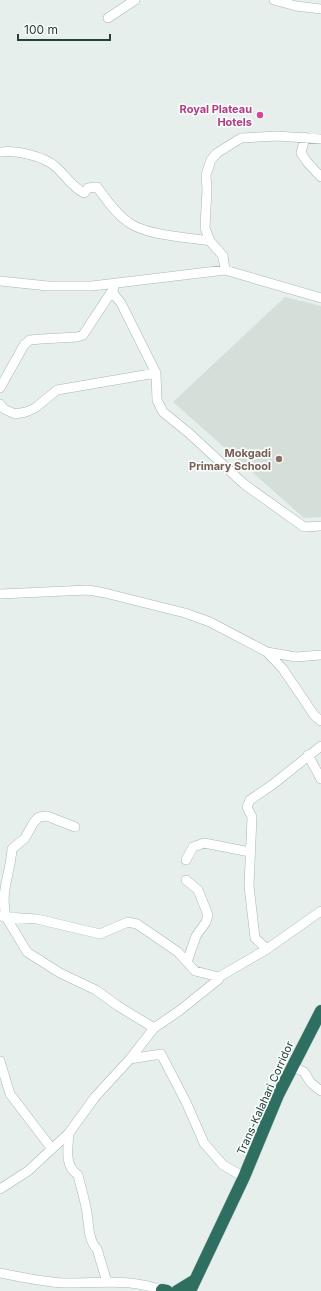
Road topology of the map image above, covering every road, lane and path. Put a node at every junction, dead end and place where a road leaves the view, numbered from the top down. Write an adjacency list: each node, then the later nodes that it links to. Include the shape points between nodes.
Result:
1 (135, 0): 4 (street)
2 (274, 0): 3 (street)
3 (321, 9)
4 (108, 18)
5 (305, 137): 6 (street); 8 (street, via 301,153); 9 (street, via 241,138 217,153 211,160 206,175 206,228)
6 (321, 139)
7 (0, 152): 9 (street, via 31,156 51,163 84,193 88,188 97,187 115,211 128,223 148,230)
8 (321, 177)
9 (210, 241): 10 (street, via 223,256)
10 (225, 270): 12 (street, via 196,272); 13 (street)
11 (0, 281): 12 (street, via 48,286)
12 (114, 288): 14 (street); 15 (street, via 83,335 30,340 24,345)
13 (321, 298)
14 (156, 373): 16 (street, via 57,390 26,412 15,414); 17 (street, via 157,400 163,412 250,488 304,527)
15 (0, 388)
16 (0, 404)
17 (321, 526)
18 (0, 594): 19 (street, via 88,590 105,593 185,613 210,622)
19 (267, 652): 20 (street, via 290,656); 21 (street, via 283,669 314,715)
20 (321, 655)
21 (321, 721)
22 (321, 746): 23 (street)
23 (308, 755): 24 (street); 26 (street, via 250,800 247,807 252,817)
24 (321, 779)
25 (75, 827): 30 (street, via 47,816 39,817 25,838 12,849 1,896)
26 (250, 852): 27 (street, via 204,843 193,847); 31 (street, via 249,886 255,938)
27 (186, 860)
28 (186, 880): 32 (street, via 198,890 208,915 196,936)
29 (321, 911): 31 (street)
30 (3, 917): 32 (street, via 37,919 100,934 128,922 137,924 178,952); 35 (street, via 27,952 60,973 96,990)
31 (266, 949): 33 (street)
32 (187, 962): 33 (street, via 195,971)
33 (219, 977): 35 (street)
34 (321, 1011): 38 (highway, Trans-Kalahari Corridor)
35 (154, 1028): 36 (street)
36 (130, 1059): 40 (street, via 95,1097); 42 (street, via 161,1054 204,1143 223,1165)
37 (0, 1061): 41 (street, via 10,1094)
38 (292, 1066): 39 (street, via 304,1072 311,1083); 42 (highway, Trans-Kalahari Corridor)
39 (321, 1091)
40 (69, 1133): 41 (street); 45 (street, via 69,1164 78,1176 89,1233)
41 (52, 1149): 43 (street, via 28,1171)
42 (244, 1177): 48 (highway, Trans-Kalahari Corridor, via 225,1226)
43 (0, 1189)
44 (1, 1273): 46 (street)
45 (108, 1282): 46 (street); 47 (street)
46 (62, 1283): 47 (street)
47 (143, 1284): 49 (street); 50 (street)
48 (194, 1287): 52 (highway)
49 (154, 1291)
50 (163, 1291): 51 (highway)
51 (167, 1291)
52 (177, 1291)

